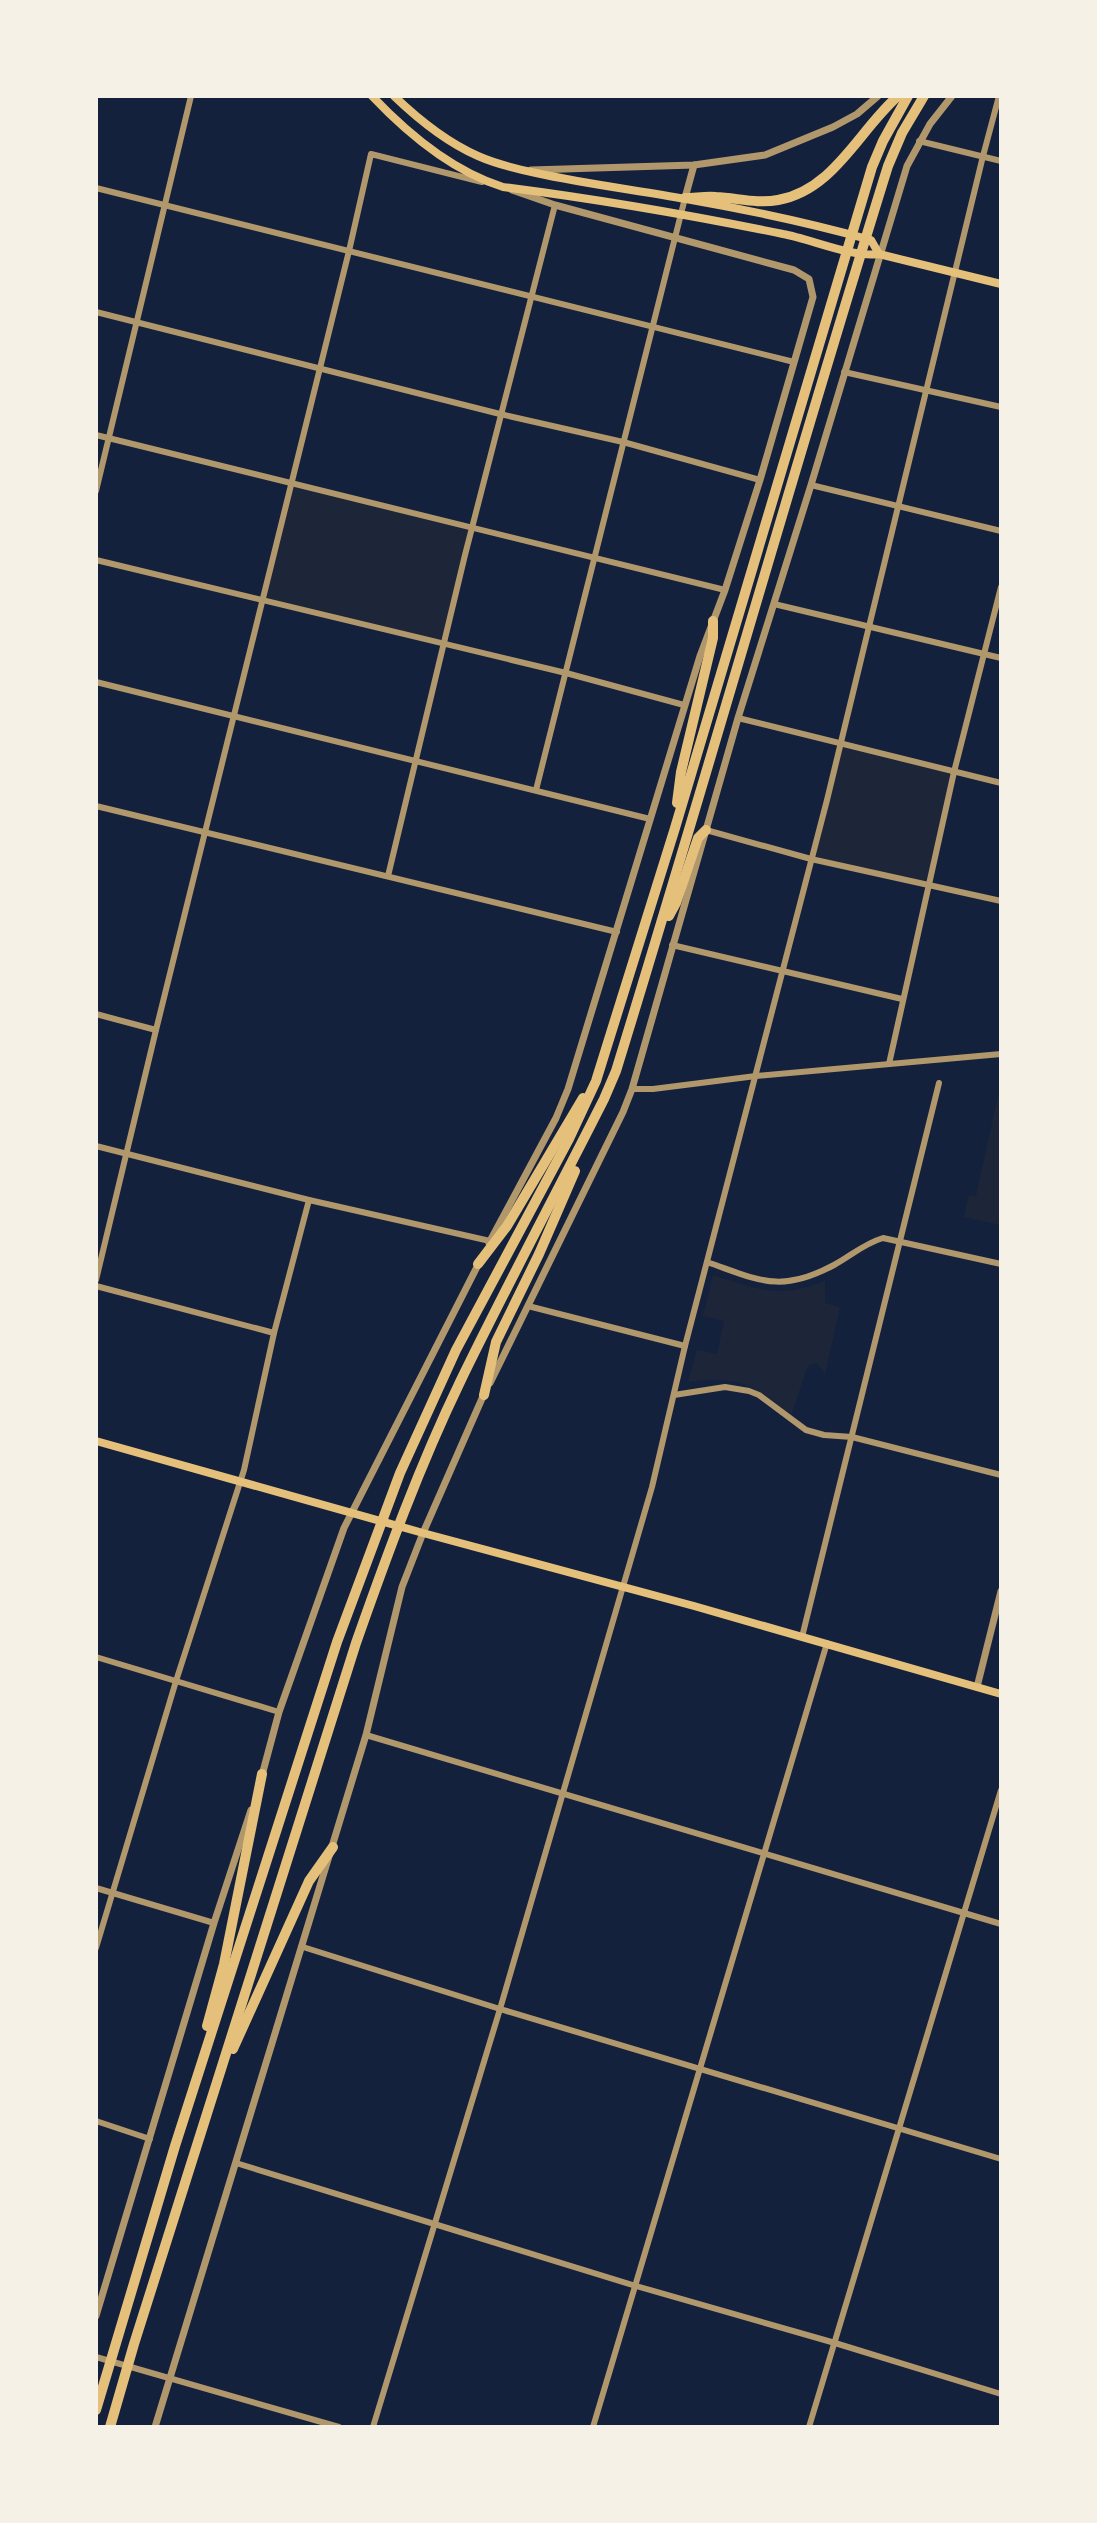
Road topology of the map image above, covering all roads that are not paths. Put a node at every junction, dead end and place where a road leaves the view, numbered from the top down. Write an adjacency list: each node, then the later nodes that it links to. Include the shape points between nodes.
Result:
1 (191, 96): 18 (street)
2 (372, 96): 15 (main road, via 427,146)
3 (394, 96): 14 (main road, via 460,147)
4 (878, 96): 13 (street, via 857,114 784,149)
5 (898, 96): 17 (highway, via 832,170 800,195 776,201)
6 (908, 96): 69 (highway, via 872,167)
7 (924, 96): 77 (highway, via 888,166)
8 (952, 96): 10 (street)
9 (999, 96): 11 (street)
10 (919, 141): 11 (street); 23 (street)
11 (983, 156): 12 (street); 24 (street)
12 (1001, 161)
13 (694, 165): 14 (street); 17 (street)
14 (525, 170): 17 (main road)
15 (498, 185): 19 (street); 20 (main road); 22 (street, via 371,154)
16 (96, 188): 18 (street)
17 (685, 198): 20 (street); 23 (main road, via 871,240)
18 (167, 204): 22 (street); 28 (street)
19 (555, 205): 21 (street); 26 (street)
20 (681, 214): 21 (street); 23 (main road, via 866,256)
21 (675, 238): 29 (street); 30 (street, via 804,274 813,292)
22 (349, 251): 26 (street); 31 (street)
23 (879, 254): 24 (main road); 32 (street)
24 (955, 274): 25 (main road); 33 (street)
25 (1001, 284)
26 (531, 296): 29 (street); 35 (street)
27 (96, 312): 28 (street)
28 (138, 323): 31 (street); 37 (street)
29 (652, 326): 30 (street); 38 (street)
30 (794, 362): 39 (street)
31 (319, 369): 35 (street); 40 (street)
32 (844, 372): 33 (street); 41 (street)
33 (926, 390): 34 (street); 43 (street)
34 (1001, 407)
35 (500, 414): 38 (street); 44 (street)
36 (96, 435): 37 (street)
37 (109, 438): 40 (street); 42 (street)
38 (623, 442): 39 (street); 46 (street)
39 (760, 480): 49 (street)
40 (291, 483): 44 (street); 50 (street)
41 (811, 485): 43 (street); 51 (street)
42 (96, 491)
43 (899, 507): 45 (street); 53 (street)
44 (472, 528): 46 (street); 54 (street)
45 (1001, 531)
46 (594, 558): 49 (street); 57 (street)
47 (96, 560): 50 (street)
48 (1001, 587): 55 (street)
49 (725, 590): 52 (street)
50 (262, 601): 54 (street); 60 (street)
51 (774, 604): 53 (street); 61 (street)
52 (713, 621): 59 (street); 69 (highway, via 681,772)
53 (869, 626): 55 (street); 62 (street)
54 (443, 642): 57 (street); 63 (street)
55 (984, 653): 56 (street); 64 (street)
56 (1001, 658)
57 (566, 673): 59 (street); 66 (street)
58 (96, 682): 60 (street)
59 (684, 705): 68 (street)
60 (234, 717): 63 (street); 71 (street)
61 (738, 718): 62 (street); 70 (street)
62 (840, 742): 64 (street); 72 (street)
63 (415, 761): 66 (street); 73 (street)
64 (954, 772): 65 (street); 74 (street)
65 (1001, 783)
66 (536, 790): 68 (street)
67 (96, 806): 71 (street)
68 (650, 819): 76 (street)
69 (675, 828): 86 (highway)
70 (706, 830): 72 (street); 77 (highway); 78 (street)
71 (205, 833): 73 (street); 82 (street)
72 (811, 859): 74 (street); 79 (street)
73 (388, 876): 76 (street)
74 (929, 886): 75 (street); 80 (street)
75 (1001, 901)
76 (617, 932): 94 (street, via 568,1089)
77 (658, 935): 90 (highway, via 616,1071)
78 (672, 945): 79 (street); 88 (street)
79 (784, 971): 80 (street); 85 (street)
80 (902, 999): 84 (street)
81 (96, 1014): 82 (street)
82 (156, 1030): 91 (street)
83 (1001, 1054): 84 (street)
84 (889, 1064): 85 (street)
85 (756, 1076): 88 (street); 95 (street)
86 (596, 1081): 96 (highway); 138 (highway, via 485,1294 400,1473 340,1631)
87 (939, 1083): 93 (street)
88 (632, 1089): 99 (street)
89 (96, 1146): 91 (street)
90 (578, 1150): 102 (highway, via 575,1170 496,1342); 134 (highway, via 459,1384 410,1498 356,1643)
91 (127, 1154): 92 (street); 98 (street)
92 (309, 1200): 94 (street); 100 (street)
93 (900, 1240): 95 (street, via 870,1242 837,1264 791,1282 749,1279); 97 (street); 104 (street)
94 (490, 1241): 96 (street)
95 (707, 1262): 101 (street)
96 (478, 1264): 108 (street)
97 (1001, 1264)
98 (96, 1283): 100 (street)
99 (528, 1306): 101 (street); 102 (street)
100 (274, 1333): 107 (street)
101 (685, 1346): 103 (street)
102 (484, 1395): 109 (street)
103 (674, 1395): 104 (street, via 725,1387 749,1391 806,1430); 110 (street)
104 (852, 1437): 106 (street); 112 (street)
105 (96, 1441): 107 (main road)
106 (1001, 1475)
107 (239, 1481): 108 (main road); 115 (street)
108 (351, 1513): 109 (main road); 118 (street)
109 (423, 1533): 110 (main road); 119 (street, via 402,1587)
110 (624, 1588): 112 (main road); 122 (street)
111 (1001, 1591): 116 (street)
112 (802, 1637): 113 (main road)
113 (827, 1643): 116 (main road); 124 (street)
114 (96, 1657): 115 (street)
115 (176, 1681): 118 (street); 126 (street)
116 (977, 1687): 117 (main road)
117 (1001, 1694)
118 (279, 1712): 120 (street)
119 (366, 1735): 122 (street); 123 (street)
120 (262, 1774): 128 (street); 138 (highway, via 219,1983)
121 (1001, 1790): 127 (street)
122 (564, 1792): 124 (street); 132 (street)
123 (333, 1847): 130 (street); 134 (highway, via 309,1881)
124 (766, 1854): 127 (street); 133 (street)
125 (96, 1888): 126 (street)
126 (112, 1893): 128 (street); 131 (street)
127 (965, 1913): 129 (street); 136 (street)
128 (214, 1923): 137 (street)
129 (1001, 1924)
130 (303, 1947): 132 (street); 140 (street)
131 (96, 1948)
132 (500, 2009): 133 (street); 141 (street)
133 (701, 2068): 136 (street); 142 (street)
134 (216, 2088): 149 (highway)
135 (96, 2121): 137 (street)
136 (901, 2129): 139 (street); 144 (street)
137 (150, 2139): 143 (street)
138 (175, 2146): 148 (highway)
139 (1001, 2159)
140 (236, 2163): 141 (street); 146 (street)
141 (434, 2224): 142 (street); 152 (street)
142 (636, 2286): 144 (street); 153 (street)
143 (96, 2316)
144 (835, 2343): 147 (street); 154 (street)
145 (96, 2357): 146 (street)
146 (170, 2378): 150 (street); 151 (street)
147 (1001, 2394)
148 (96, 2410)
149 (110, 2427)
150 (155, 2427)
151 (339, 2427)
152 (373, 2427)
153 (593, 2427)
154 (809, 2427)

